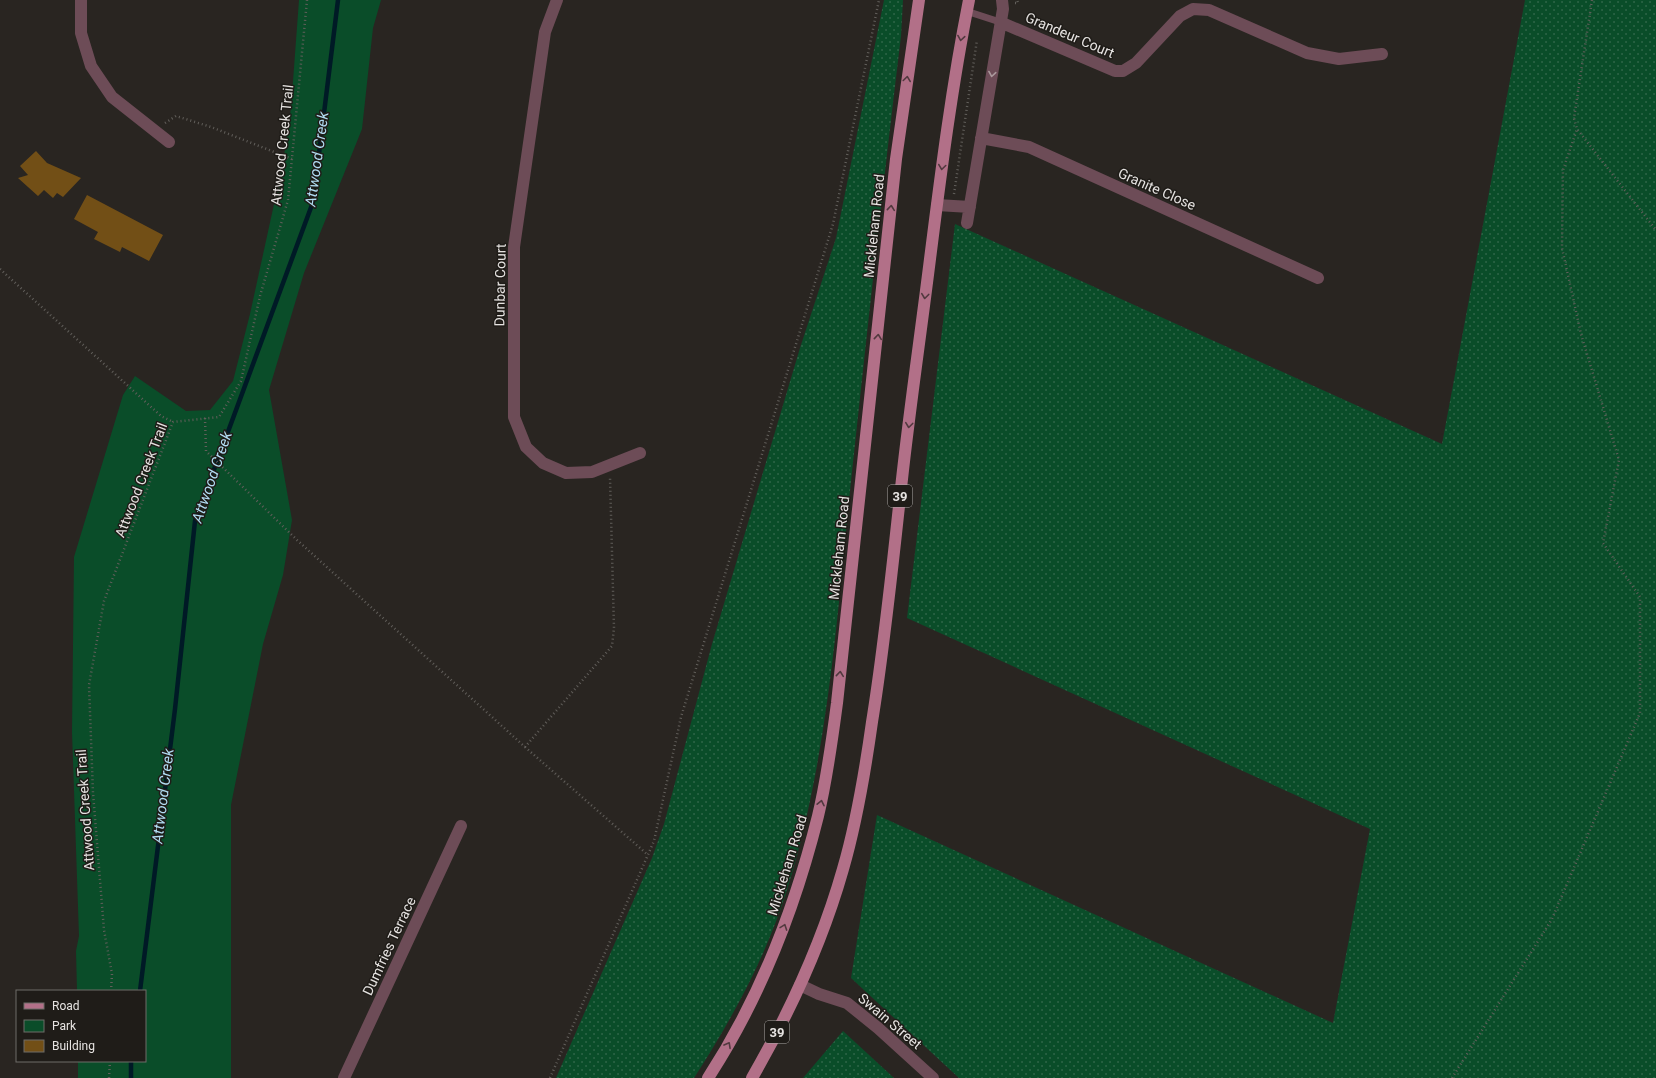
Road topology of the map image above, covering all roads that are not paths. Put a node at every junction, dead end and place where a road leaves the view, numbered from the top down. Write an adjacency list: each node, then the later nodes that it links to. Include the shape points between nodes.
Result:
1 (81, 0): 9 (street, via 81,33 91,66 112,97)
2 (557, 0): 14 (street, Dunbar Court, via 544,32 514,247 514,417 526,447 543,463 566,473 592,472)
3 (919, 0): 18 (main road, Mickleham Road / 39, one-way to 3, via 753,998 784,927 805,865 825,781 837,703 896,159)
4 (1002, 0): 6 (street)
5 (967, 6): 6 (lane); 10 (main road, 39, one-way to 10)
6 (1000, 22): 7 (street, Grandeur Court, via 1115,71 1123,71 1136,63 1180,16 1193,9 1209,10 1307,53 1339,59); 8 (street, one-way to 8)
7 (1382, 54)
8 (981, 138): 11 (street); 13 (street, Granite Close, via 1029,147)
9 (169, 142)
10 (937, 205): 11 (street); 16 (main road, 39, one-way to 16, via 880,673 864,777 843,871 814,954)
11 (970, 207): 12 (street)
12 (967, 223)
13 (1318, 278)
14 (640, 453)
15 (461, 826): 17 (street, Dumfries Terrace)
16 (800, 985): 19 (main road, 39); 20 (street, Swain Street, via 847,1004 878,1028)
17 (344, 1078)
18 (708, 1078)
19 (752, 1078)
20 (933, 1078)

